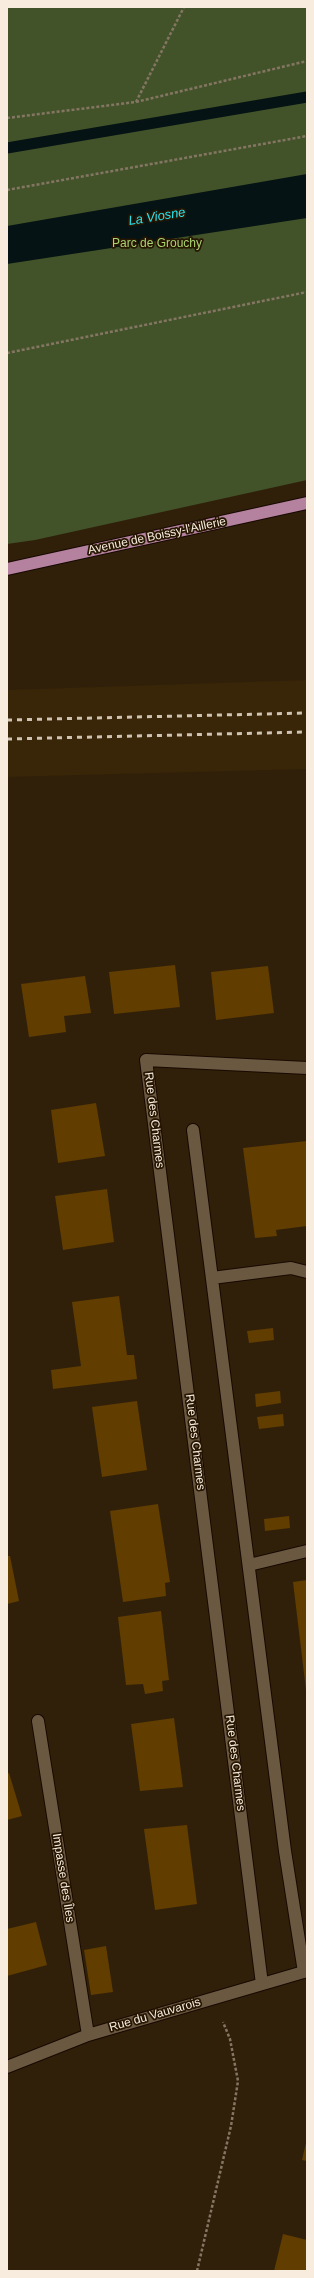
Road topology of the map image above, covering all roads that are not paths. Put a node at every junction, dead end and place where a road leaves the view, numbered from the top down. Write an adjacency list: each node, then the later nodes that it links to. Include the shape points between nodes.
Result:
1 (307, 503): 2 (main road, Avenue de Boissy-l'Aillerie)
2 (7, 569)
3 (307, 1068): 11 (street, Rue des Charmes, via 146,1060)
4 (193, 1130): 6 (street)
5 (307, 1272): 6 (street, via 291,1268)
6 (212, 1278): 8 (street)
7 (307, 1551): 8 (street)
8 (249, 1565): 10 (street, via 285,1851)
9 (38, 1721): 12 (street, Impasse des Îles)
10 (306, 1972): 11 (street, Rue du Vauvarois)
11 (262, 1984): 12 (street, Rue du Vauvarois)
12 (88, 2035): 13 (street, Rue du Vauvarois)
13 (7, 2067)

